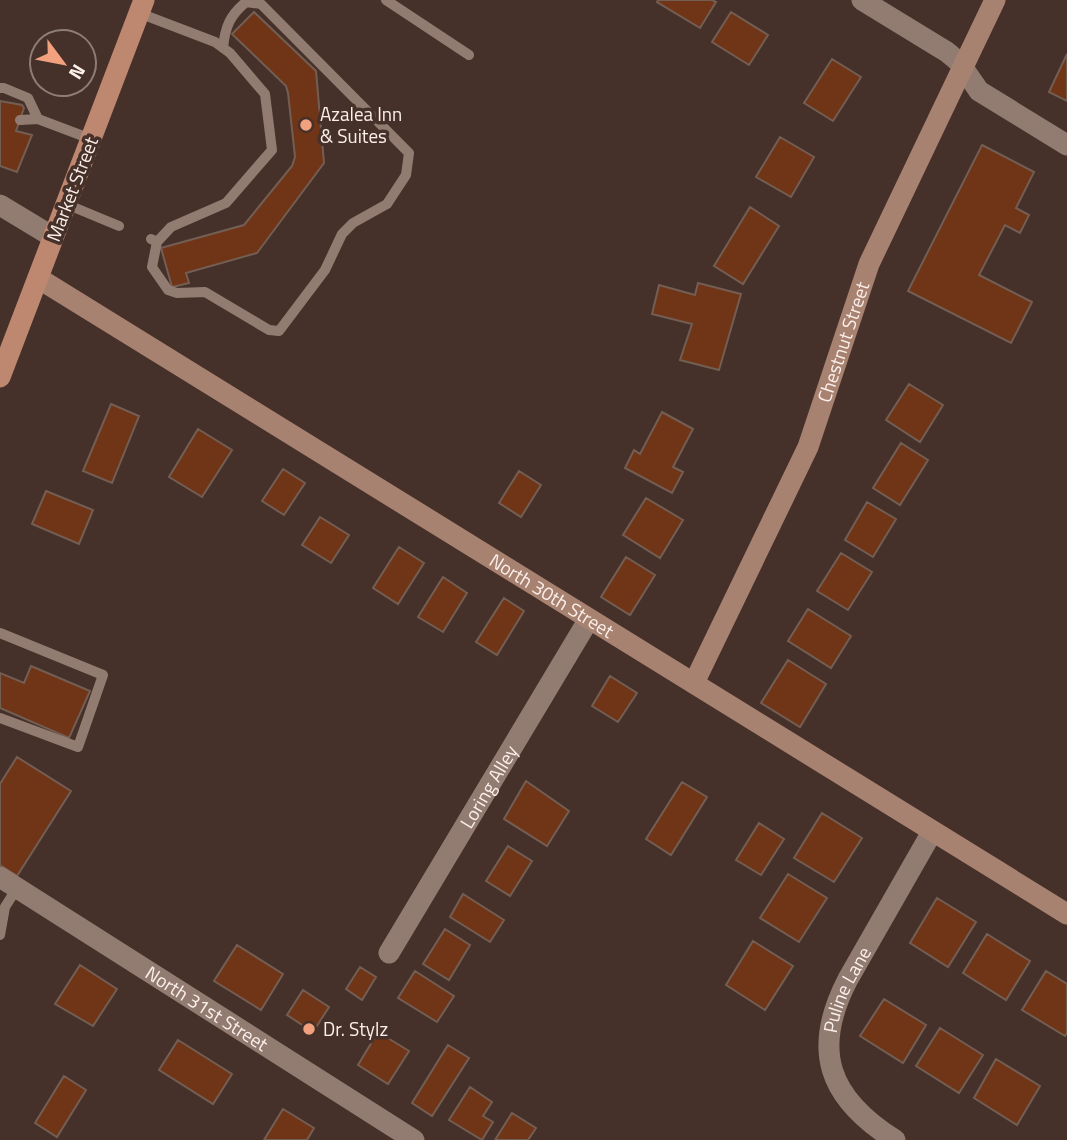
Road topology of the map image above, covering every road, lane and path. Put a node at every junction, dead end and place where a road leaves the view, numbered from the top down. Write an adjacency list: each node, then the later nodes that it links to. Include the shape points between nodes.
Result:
1 (386, 0): 6 (lane)
2 (862, 0): 7 (street, via 947,52)
3 (995, 0): 7 (street, Chestnut Street)
4 (141, 6): 5 (lane); 11 (main road, Market Street)
5 (223, 48): 5 (lane, via 265,94 272,150 226,203 171,227 154,241 152,267 168,290 205,292 269,330 279,331 325,270 342,234 387,204 406,175 409,153 261,4 246,2 233,12)
6 (469, 55)
7 (963, 68): 12 (street, via 979,90); 22 (street, Chestnut Street, via 869,264 808,447)
8 (0, 88): 9 (lane, via 28,98)
9 (38, 119): 10 (lane); 11 (lane)
10 (20, 120)
11 (91, 139): 13 (main road, Market Street)
12 (1067, 145)
13 (66, 204): 15 (lane); 16 (main road, Market Street)
14 (0, 205): 16 (street)
15 (119, 226)
16 (53, 237): 17 (main road, Market Street)
17 (38, 278): 18 (main road, Market Street); 20 (street, North 30th Street)
18 (6, 344): 19 (main road, Market Street)
19 (0, 377)
20 (589, 619): 22 (street, North 30th Street); 28 (street, Loring Alley)
21 (0, 633): 23 (lane, via 103,675 78,747)
22 (694, 683): 24 (street, North 30th Street)
23 (0, 718)
24 (932, 832): 26 (street, North 30th Street); 30 (street, Puline Lane, via 848,979 830,1022 828,1044 836,1081 855,1111)
25 (8, 883): 27 (lane); 29 (street, North 31st Street)
26 (1067, 914)
27 (0, 935)
28 (389, 953)
29 (414, 1140)
30 (895, 1140)

